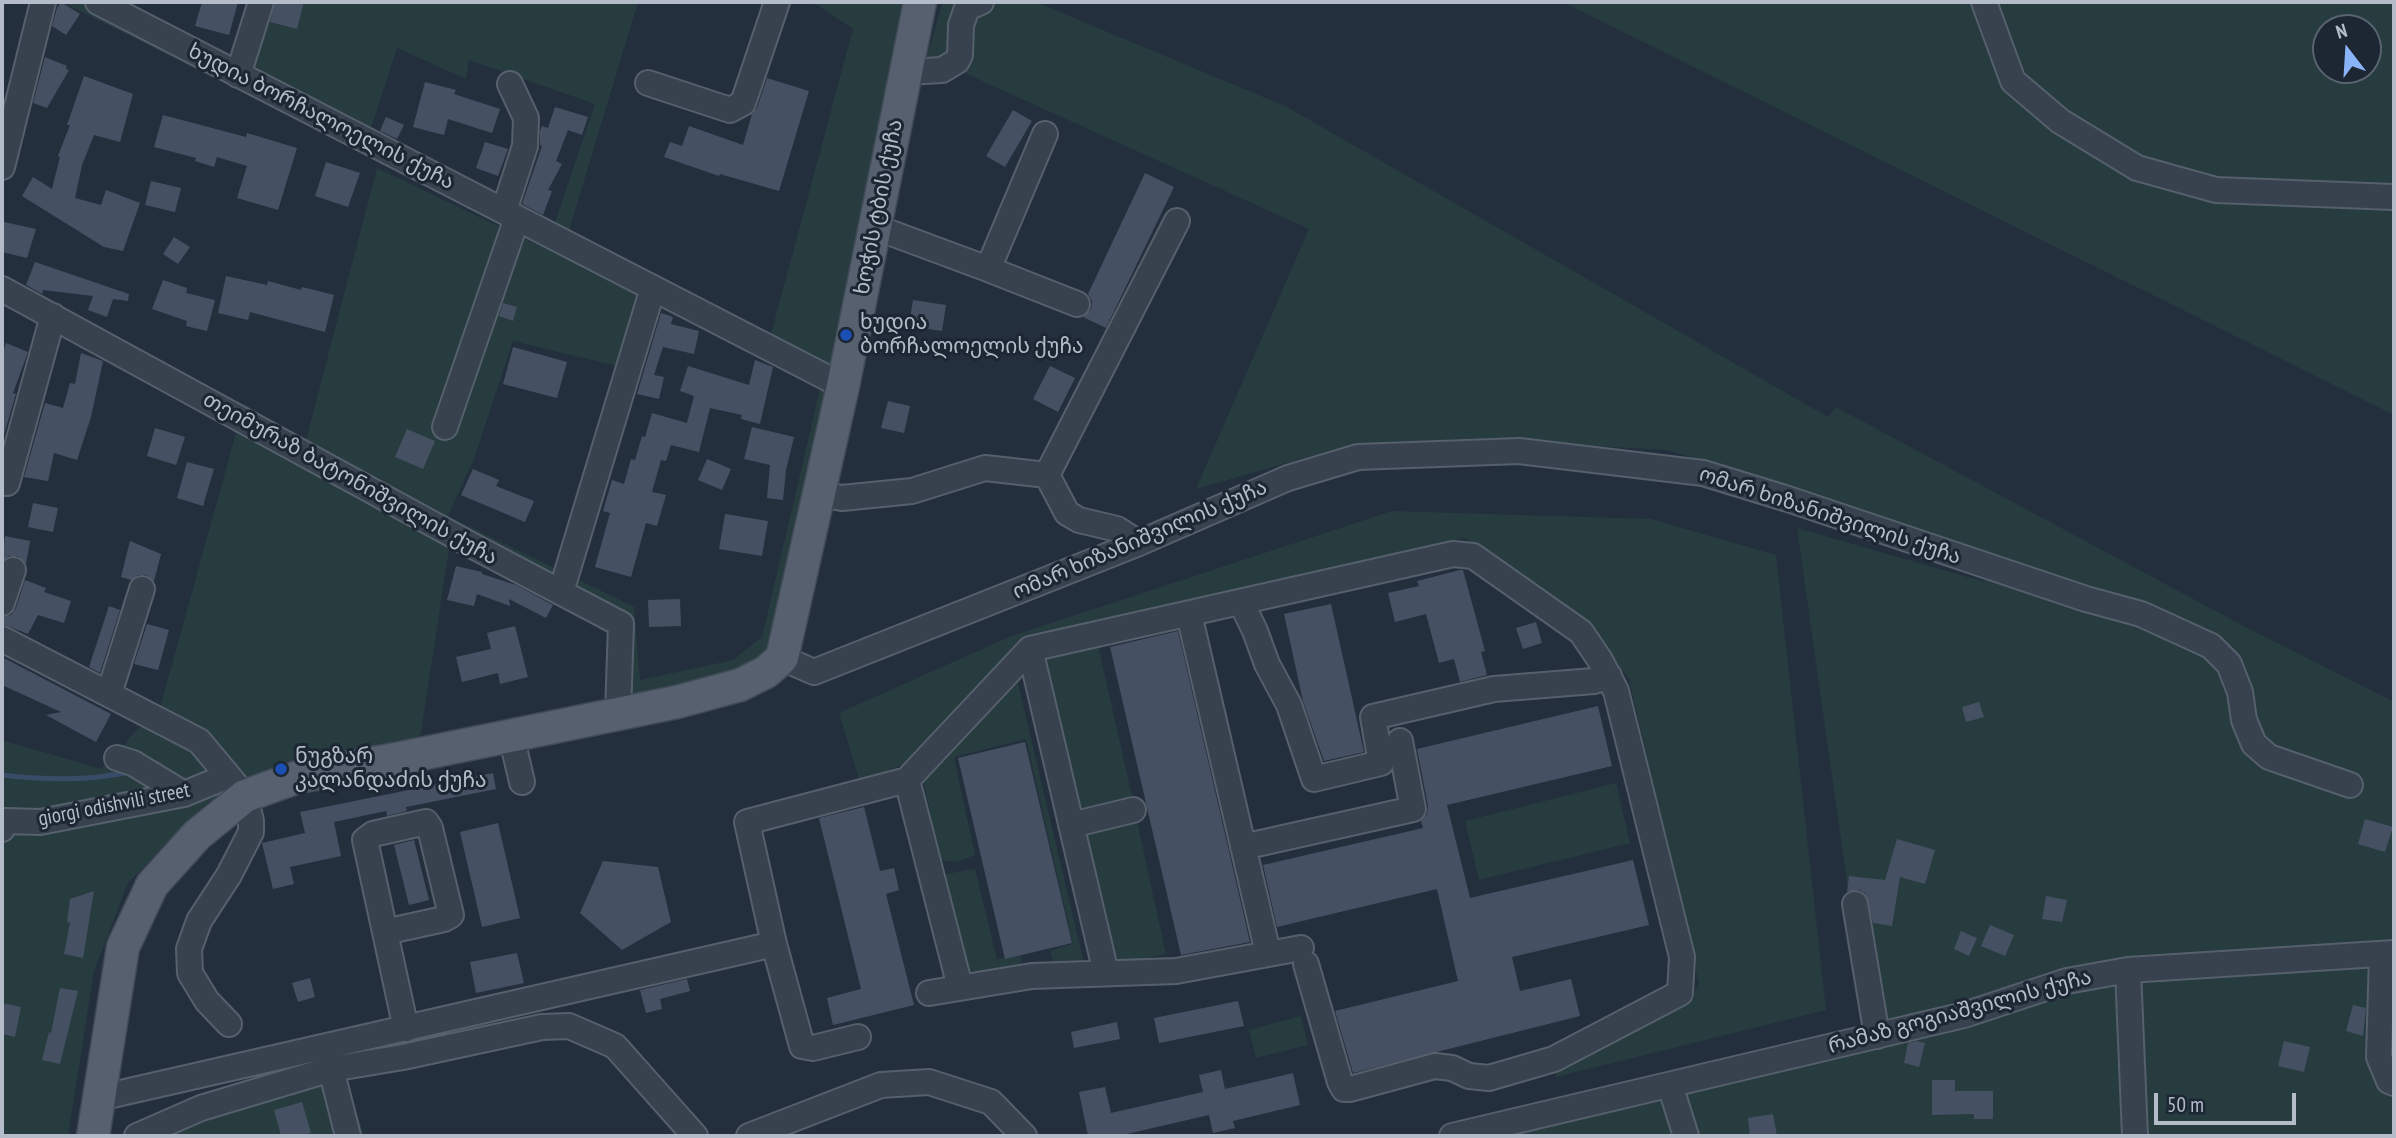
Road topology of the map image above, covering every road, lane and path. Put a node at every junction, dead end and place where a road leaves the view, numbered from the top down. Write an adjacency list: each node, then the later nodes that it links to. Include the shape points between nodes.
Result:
1 (43, 2): 13 (street)
2 (98, 2): 9 (street, ხუდია ბორჩალოელის ქუჩა)
3 (261, 2): 9 (street)
4 (777, 2): 10 (street, via 743,103 730,110)
5 (920, 2): 8 (main road, ხოჭის ტბის ქუჩა)
6 (981, 2): 8 (street, via 967,8 957,61 942,70)
7 (1984, 2): 14 (street, via 2013,81 2060,121 2137,168 2216,190)
8 (906, 72): 17 (main road, ხოჭის ტბის ქუჩა)
9 (238, 75): 15 (street, ხუდია ბორჩალოელის ქუჩა)
10 (648, 83)
11 (510, 84): 15 (street, via 526,118 526,146)
12 (1045, 134): 18 (street)
13 (2, 167)
14 (2394, 197)
15 (510, 214): 19 (street, ხუდია ბორჩალოელის ქუჩა); 24 (street)
16 (1177, 221): 25 (street)
17 (875, 227): 18 (street); 23 (main road, ხოჭის ტბის ქუჩა)
18 (988, 270): 21 (street)
19 (653, 288): 23 (street, ხუდია ბორჩალოელის ქუჩა); 31 (street)
20 (2, 289): 22 (street, თეიმურაზ ბატონიშვილის ქუჩა)
21 (1077, 304)
22 (52, 316): 26 (street); 31 (street, თეიმურაზ ბატონიშვილის ქუჩა)
23 (843, 386): 27 (main road, ხოჭის ტბის ქუჩა)
24 (445, 427)
25 (1047, 475): 27 (street, via 985,468 912,491 842,498); 28 (street, via 1068,513 1117,529)
26 (7, 483)
27 (820, 494): 37 (main road, ხოჭის ტბის ქუჩა)
28 (1139, 543): 37 (street, ომარ ხიზანიშვილის ქუჩა, via 814,672); 47 (street, ომარ ხიზანიშვილის ქუჩა, via 1288,478 1358,457 1519,451 1703,473 2141,614 2190,635 2211,646 2229,664 2254,744 2269,757)
29 (13, 570): 33 (street)
30 (142, 589): 39 (street)
31 (561, 592): 40 (street, თეიმურაზ ბატონიშვილის ქუჩა, via 621,624)
32 (1241, 602): 34 (street); 38 (street, via 1453,554 1473,556 1581,632); 38 (street, via 1289,705 1314,779 1381,763 1373,717 1494,689)
33 (2, 604)
34 (1189, 614): 36 (street); 52 (street)
35 (2, 639): 39 (street)
36 (1030, 649): 44 (street); 51 (street)
37 (782, 659): 40 (main road, via 740,685)
38 (1609, 676): 56 (street, via 1682,957 1680,993 1541,1063 1489,1078 1435,1066 1350,1089 1340,1082 1304,956)
39 (109, 695): 46 (street, via 199,741)
40 (618, 713): 41 (main road)
41 (510, 735): 45 (street); 46 (main road)
42 (1400, 741): 52 (street, via 1413,808)
43 (117, 758): 48 (street)
44 (907, 780): 55 (street, via 747,822); 60 (street)
45 (522, 782)
46 (236, 786): 48 (street, giorgi odishvili street); 62 (street, via 251,832 198,921 189,948 190,973 207,1001); 69 (main road, via 152,886 123,947)
47 (2350, 786)
48 (184, 794): 50 (street, giorgi odishvili street)
49 (1133, 810): 51 (street)
50 (3, 824)
51 (1071, 825): 59 (street)
52 (1243, 847): 56 (street)
53 (1855, 904): 64 (street)
54 (385, 932): 54 (street, via 365,840 426,822 451,915); 63 (street)
55 (774, 944): 63 (street); 65 (street, via 802,1046 813,1048)
56 (1268, 953): 59 (street, via 1176,971)
57 (2388, 954): 58 (street, რამაზ გოგიაშვილის ქუჩა); 67 (street, via 2379,1057 2389,1082)
58 (2128, 971): 64 (street, რამაზ გოგიაშვილის ქუჩა, via 2067,981 1964,1015); 79 (street)
59 (1106, 974): 60 (street, via 1032,976)
60 (960, 987): 61 (street)
61 (929, 993)
62 (229, 1024)
63 (406, 1029): 69 (street)
64 (1877, 1036): 68 (street, რამაზ გოგიაშვილის ქუჩა)
65 (858, 1037)
66 (331, 1069): 72 (street, via 201,1108); 73 (street); 74 (street, via 542,1027 569,1026 615,1046)
67 (2394, 1083)
68 (1670, 1085): 70 (street, რამაზ გოგიაშვილის ქუჩა); 78 (street)
69 (99, 1098): 71 (main road)
70 (1549, 1125): 77 (street, რამაზ გოგიაშვილის ქუჩა)
71 (93, 1136)
72 (137, 1136)
73 (348, 1136)
74 (695, 1136)
75 (749, 1136): 76 (street, via 881,1085 929,1082 991,1102)
76 (1024, 1136)
77 (1452, 1136)
78 (1686, 1136)
79 (2135, 1136)

